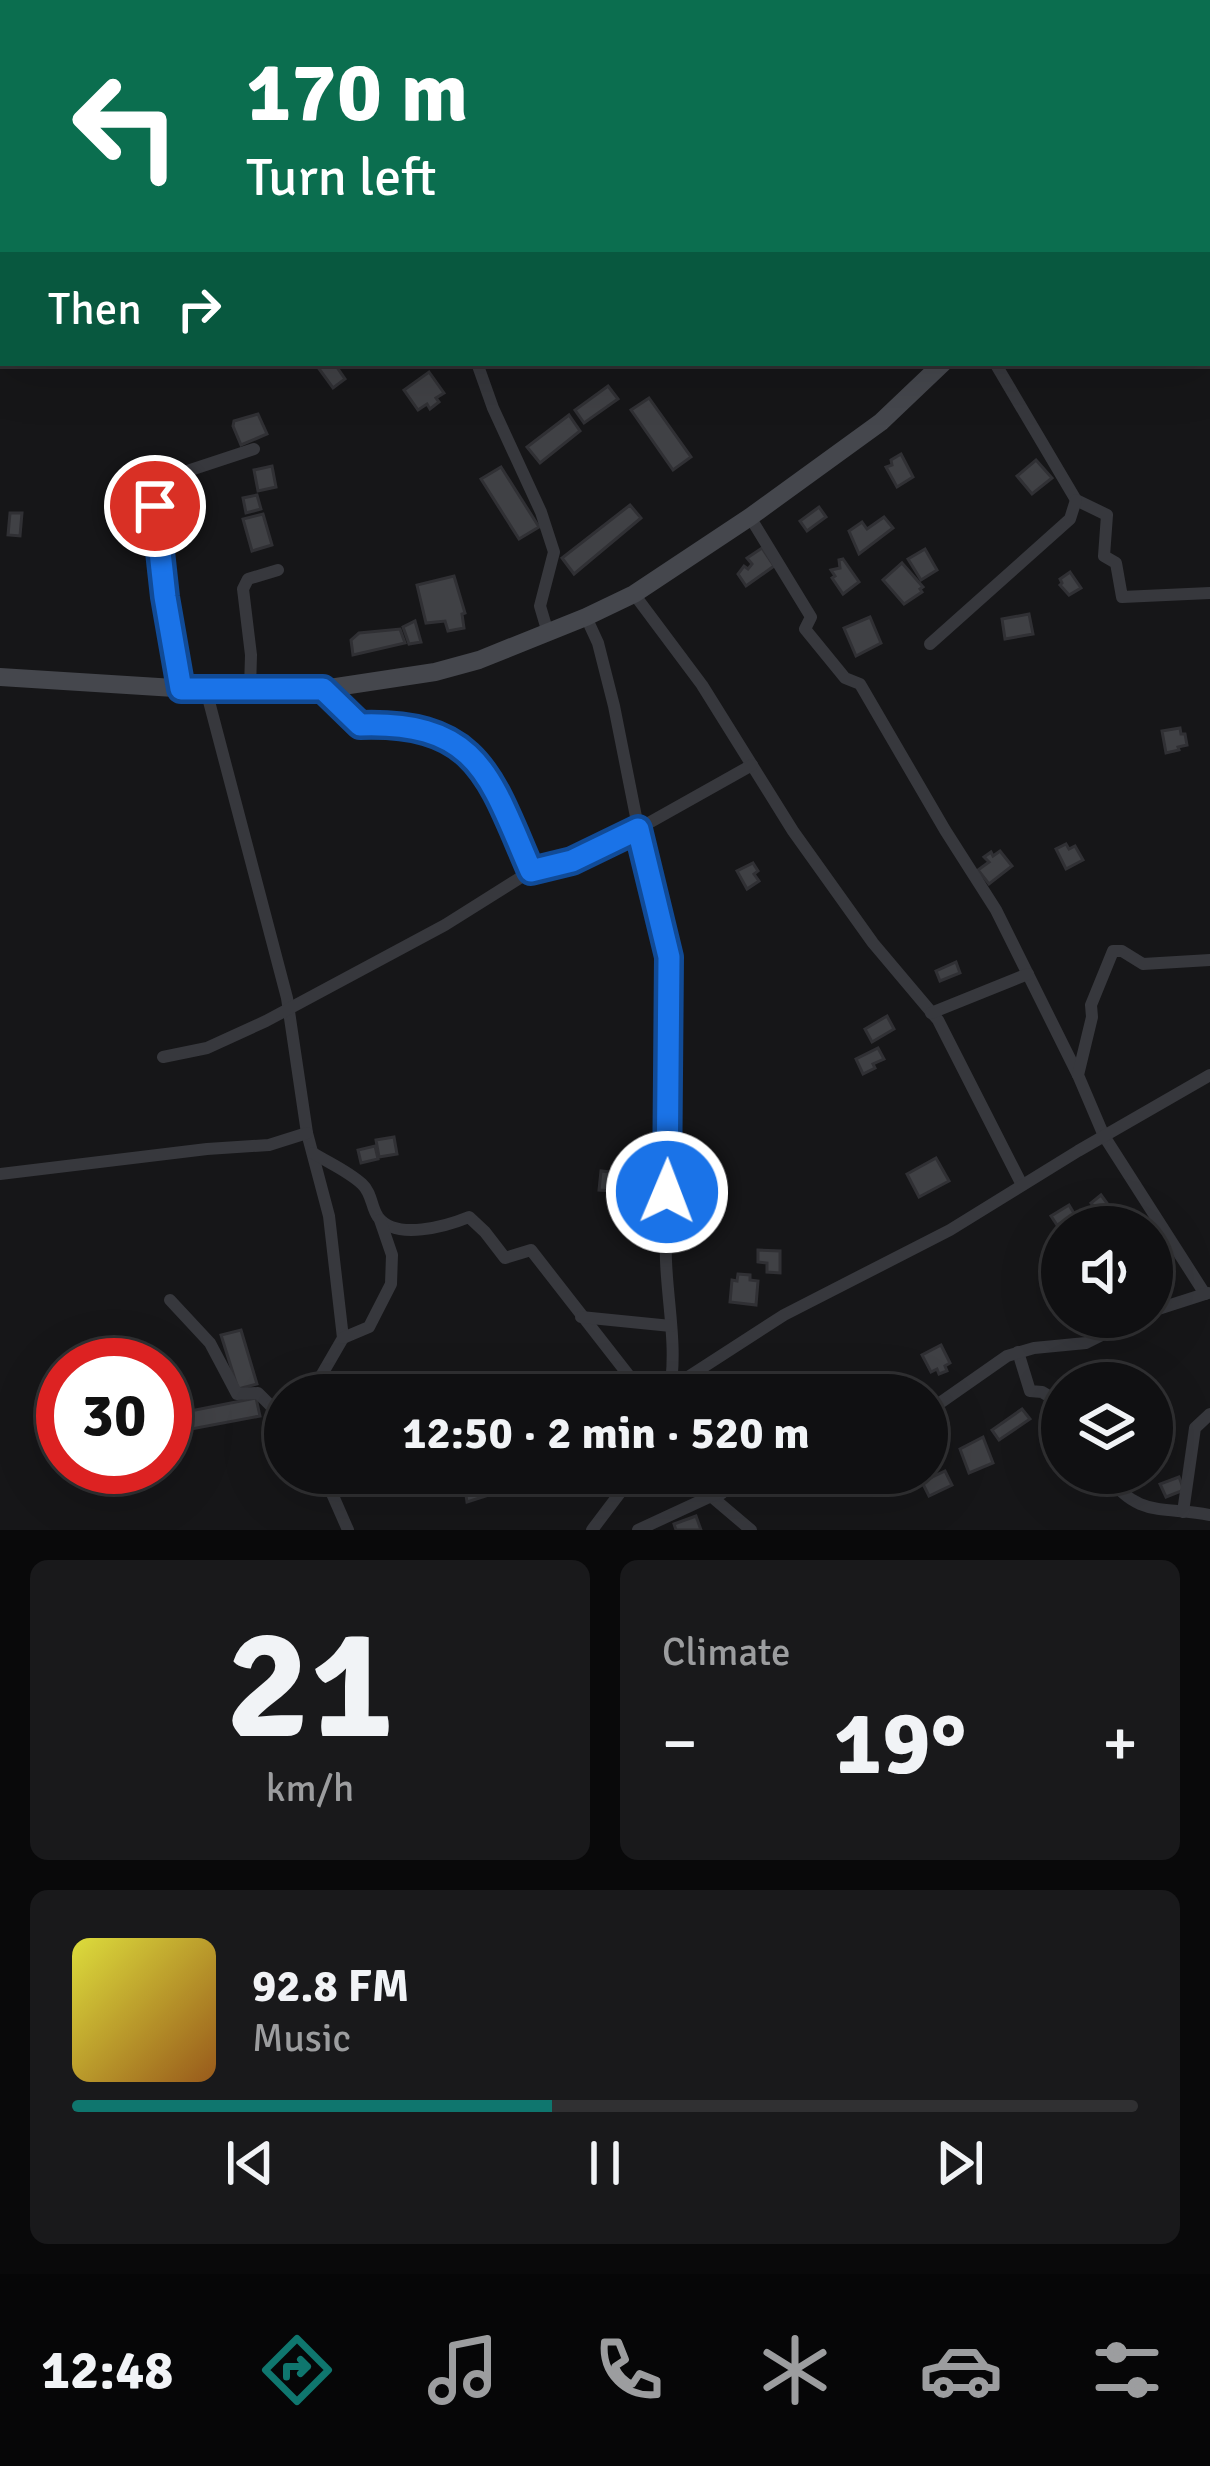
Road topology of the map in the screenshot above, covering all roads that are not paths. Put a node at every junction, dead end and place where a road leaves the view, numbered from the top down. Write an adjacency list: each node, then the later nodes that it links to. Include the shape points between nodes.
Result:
1 (478, 366): 11 (street, via 554,552 540,606)
2 (940, 366): 6 (street, via 881,422)
3 (997, 366): 5 (street)
4 (254, 449): 14 (street, via 157,481)
5 (1076, 500): 8 (street, via 1107,515 1104,556 1115,563 1122,597); 12 (street, via 1070,519)
6 (750, 517): 9 (street); 22 (street, via 811,617 805,629 845,678 860,684)
7 (278, 571): 15 (street, via 243,589)
8 (1210, 593)
9 (634, 594): 10 (street); 18 (street)
10 (586, 617): 11 (street); 19 (street)
11 (548, 633): 16 (street, via 436,672)
12 (930, 644)
13 (0, 677): 14 (street)
14 (181, 689): 17 (street)
15 (250, 689): 16 (street); 17 (street)
16 (323, 689): 20 (street, via 360,725 420,729 459,745 485,770)
17 (206, 690): 23 (street)
18 (752, 766): 19 (street); 24 (street, via 873,943)
19 (638, 829): 20 (street); 38 (street, via 669,957)
20 (531, 871): 23 (street)
21 (1210, 960): 26 (street, via 1142,964 1113,951 1091,1005)
22 (1028, 974): 24 (street); 26 (street)
23 (289, 1009): 25 (street, via 207,1048); 28 (street)
24 (932, 1012): 32 (street)
25 (163, 1058)
26 (1078, 1075): 29 (street)
27 (1210, 1075): 29 (street)
28 (307, 1132): 30 (street); 31 (street, via 269,1145)
29 (1104, 1136): 32 (street); 34 (street)
30 (313, 1154): 33 (street, via 367,1188); 39 (street)
31 (0, 1174)
32 (1022, 1185): 45 (street, via 784,1315)
33 (379, 1219): 37 (street, via 394,1228 438,1229 469,1217 505,1258 531,1250); 39 (street, via 392,1255 391,1284 369,1327)
34 (1207, 1293): 36 (street)
35 (170, 1300): 47 (street, via 210,1343 237,1394)
36 (1173, 1304)
37 (581, 1318): 38 (street); 43 (street)
38 (671, 1326): 44 (street)
39 (343, 1338): 42 (street)
40 (1096, 1338): 41 (street)
41 (1018, 1352): 46 (street, via 1030,1391); 48 (street)
42 (322, 1374)
43 (627, 1374)
44 (670, 1374)
45 (696, 1374)
46 (1041, 1392)
47 (264, 1396)
48 (948, 1398)
49 (1210, 1414): 54 (street, via 1195,1428)
50 (332, 1494): 56 (street)
51 (619, 1494): 57 (street)
52 (1128, 1494): 54 (street, via 1149,1509)
53 (717, 1495): 58 (street); 59 (street)
54 (1184, 1512): 55 (street)
55 (1210, 1515)
56 (348, 1530)
57 (592, 1530)
58 (638, 1530)
59 (751, 1530)

